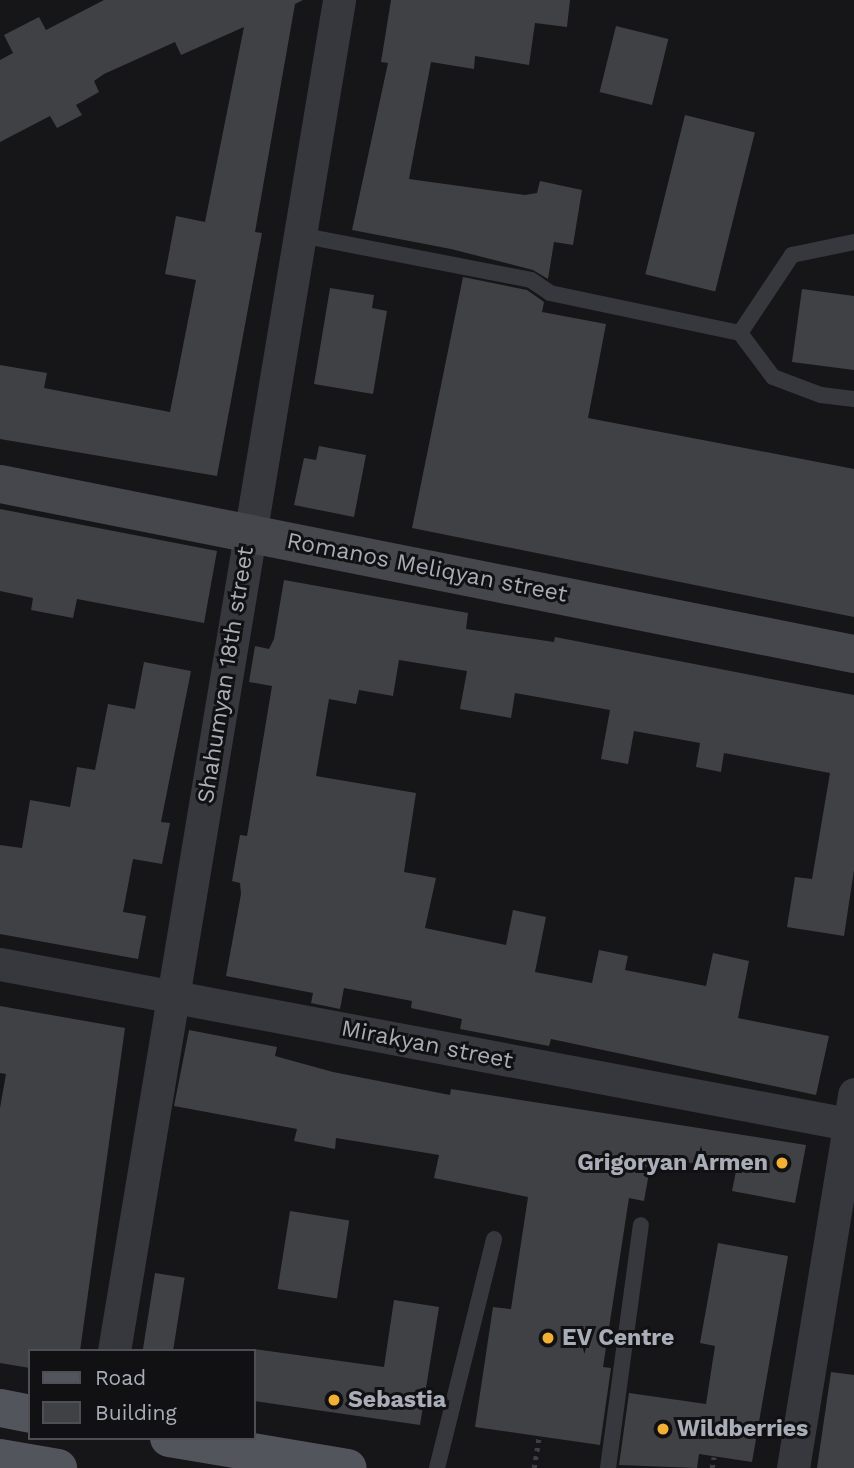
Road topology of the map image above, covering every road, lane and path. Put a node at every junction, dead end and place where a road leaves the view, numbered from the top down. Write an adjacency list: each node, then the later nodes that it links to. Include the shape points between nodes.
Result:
1 (339, 0): 2 (street, Shahumyan 18th street)
2 (300, 235): 4 (lane, via 531,280 550,293); 7 (street, Shahumyan 18th street)
3 (854, 242): 4 (lane, via 792,256)
4 (740, 333): 5 (lane, via 773,377 821,395)
5 (854, 399)
6 (0, 484): 7 (street, Romanos Meliqyan street)
7 (250, 533): 8 (street, Romanos Meliqyan street); 10 (street, Shahumyan 18th street)
8 (854, 654)
9 (0, 964): 10 (street, Mirakyan street)
10 (173, 997): 11 (street, Mirakyan street); 14 (street, Shahumyan 18th street)
11 (852, 1115): 27 (street)
12 (641, 1225): 25 (lane)
13 (494, 1239): 23 (lane)
14 (114, 1349)
15 (0, 1408): 16 (main road)
16 (28, 1414)
17 (539, 1437): 24 (path)
18 (181, 1440): 22 (main road)
19 (714, 1457): 26 (path)
20 (0, 1458): 21 (main road)
21 (58, 1468)
22 (348, 1468)
23 (437, 1468)
24 (534, 1468)
25 (608, 1468)
26 (712, 1468)
27 (793, 1468)

